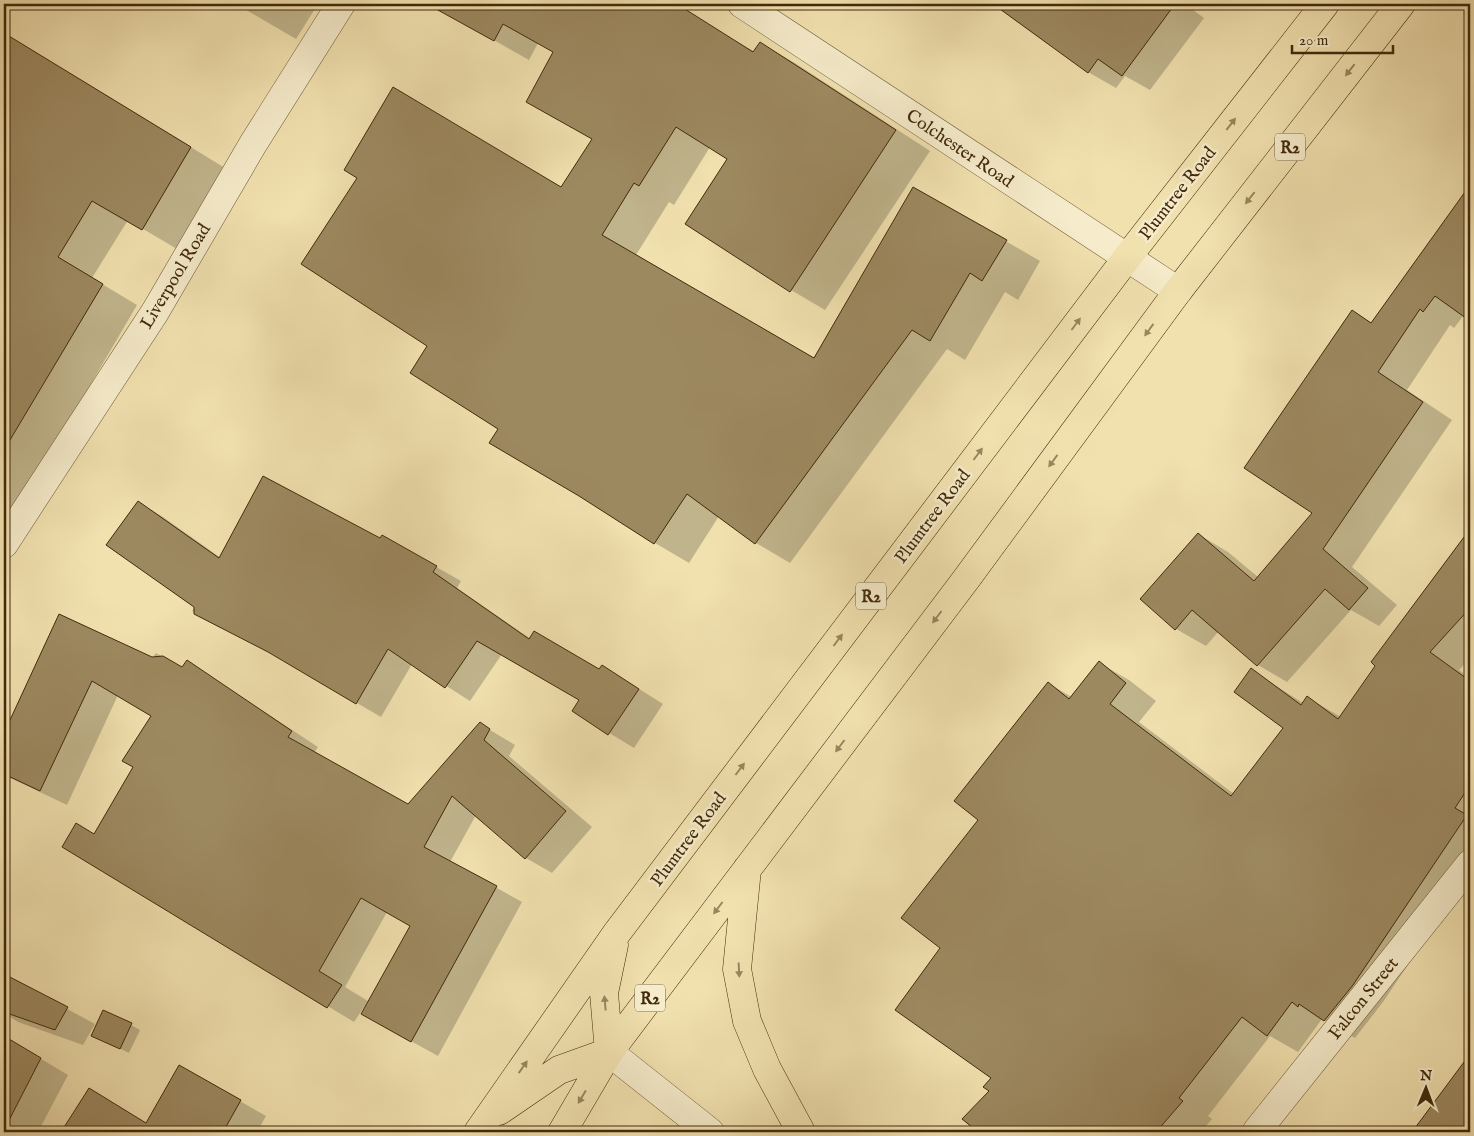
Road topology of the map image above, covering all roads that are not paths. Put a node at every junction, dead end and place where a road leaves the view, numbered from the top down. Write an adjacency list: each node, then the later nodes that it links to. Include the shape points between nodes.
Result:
1 (341, 4): 7 (street, Liverpool Road, via 253,144 155,312)
2 (742, 4): 5 (street, Colchester Road)
3 (1325, 4): 5 (highway, Plumtree Road / R2, one-way to 3)
4 (1402, 4): 6 (highway, R2, one-way to 6)
5 (1126, 259): 6 (street, Colchester Road); 10 (highway, Plumtree Road / R2, one-way to 5)
6 (1178, 291): 9 (highway, R2, one-way to 9)
7 (4, 544)
8 (1470, 864): 16 (street, Falcon Street)
9 (747, 869): 11 (highway, R2, one-way to 11); 15 (highway, one-way to 15, via 737,969 747,1021 767,1069)
10 (616, 934): 11 (highway, one-way to 10, via 604,993); 12 (highway, Plumtree Road / R2, one-way to 10)
11 (609, 1052): 12 (highway, via 559,1070); 13 (highway, R2, one-way to 13); 14 (street)
12 (481, 1126)
13 (562, 1132)
14 (710, 1132)
15 (801, 1132)
16 (1256, 1132)

